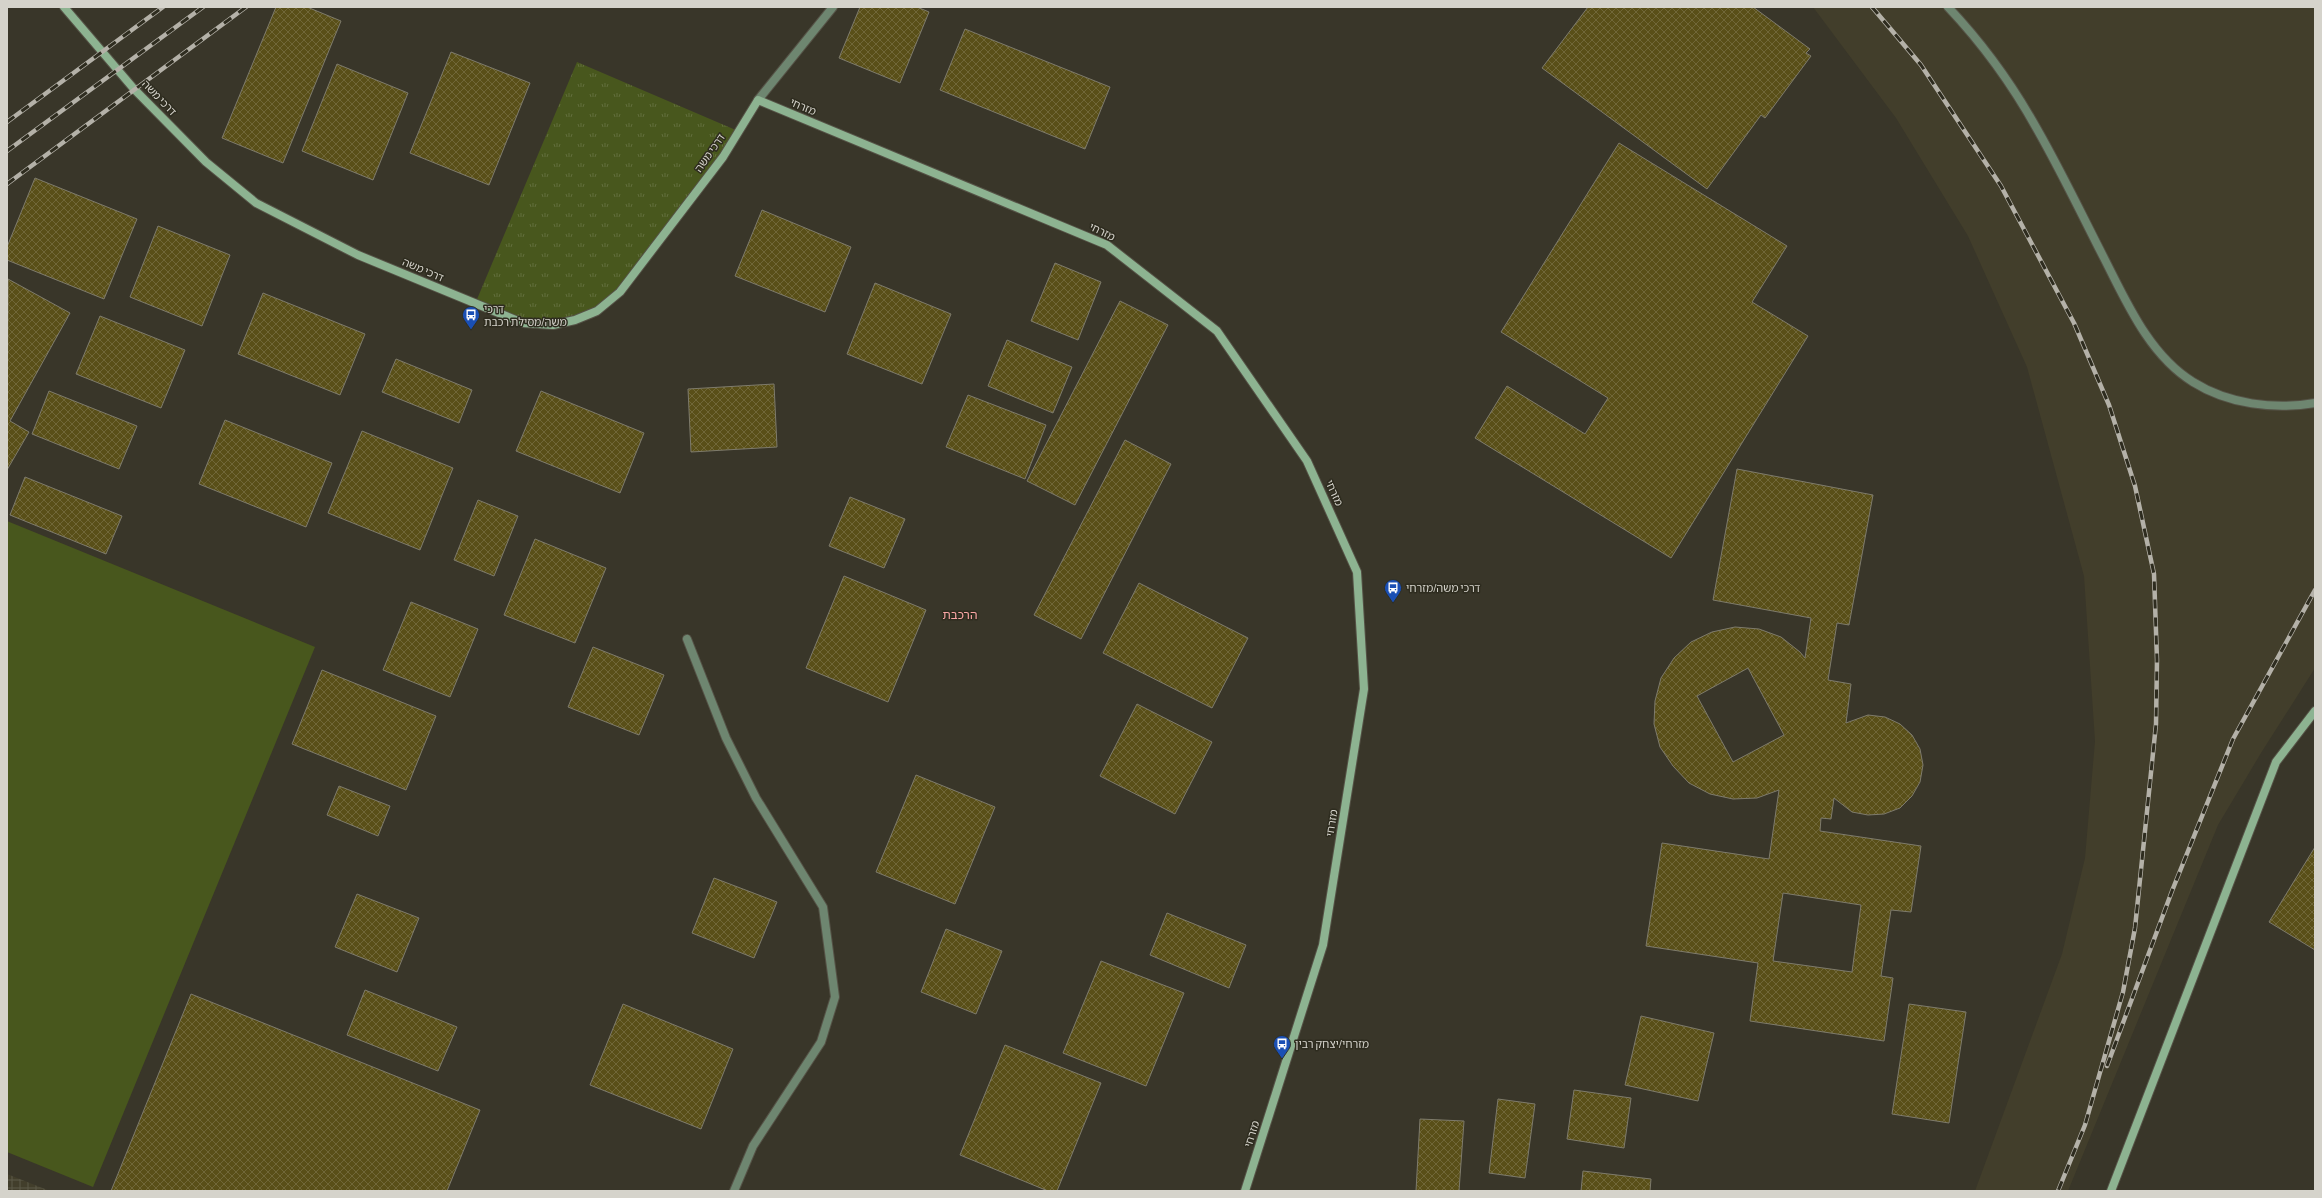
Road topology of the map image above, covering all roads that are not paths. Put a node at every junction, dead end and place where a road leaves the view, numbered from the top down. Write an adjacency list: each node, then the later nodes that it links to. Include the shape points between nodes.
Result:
1 (64, 7): 4 (street, דרכי משה, via 140,95 206,162 256,203 358,255 523,323 553,324 575,320 597,311 620,292 723,157)
2 (834, 7): 4 (street)
3 (1948, 7): 5 (street, via 1977,37 2008,80 2037,129 2131,311 2156,348 2193,382 2219,394 2252,404 2292,407)
4 (758, 100): 9 (street, מזרחי, via 1107,244 1217,331 1308,461 1356,572 1364,689 1323,945)
5 (2315, 402)
6 (687, 638): 8 (street, via 729,745 756,798 823,907 835,997 821,1042 753,1146)
7 (2315, 711): 10 (street, via 2276,762)
8 (734, 1191)
9 (1246, 1191)
10 (2111, 1191)

